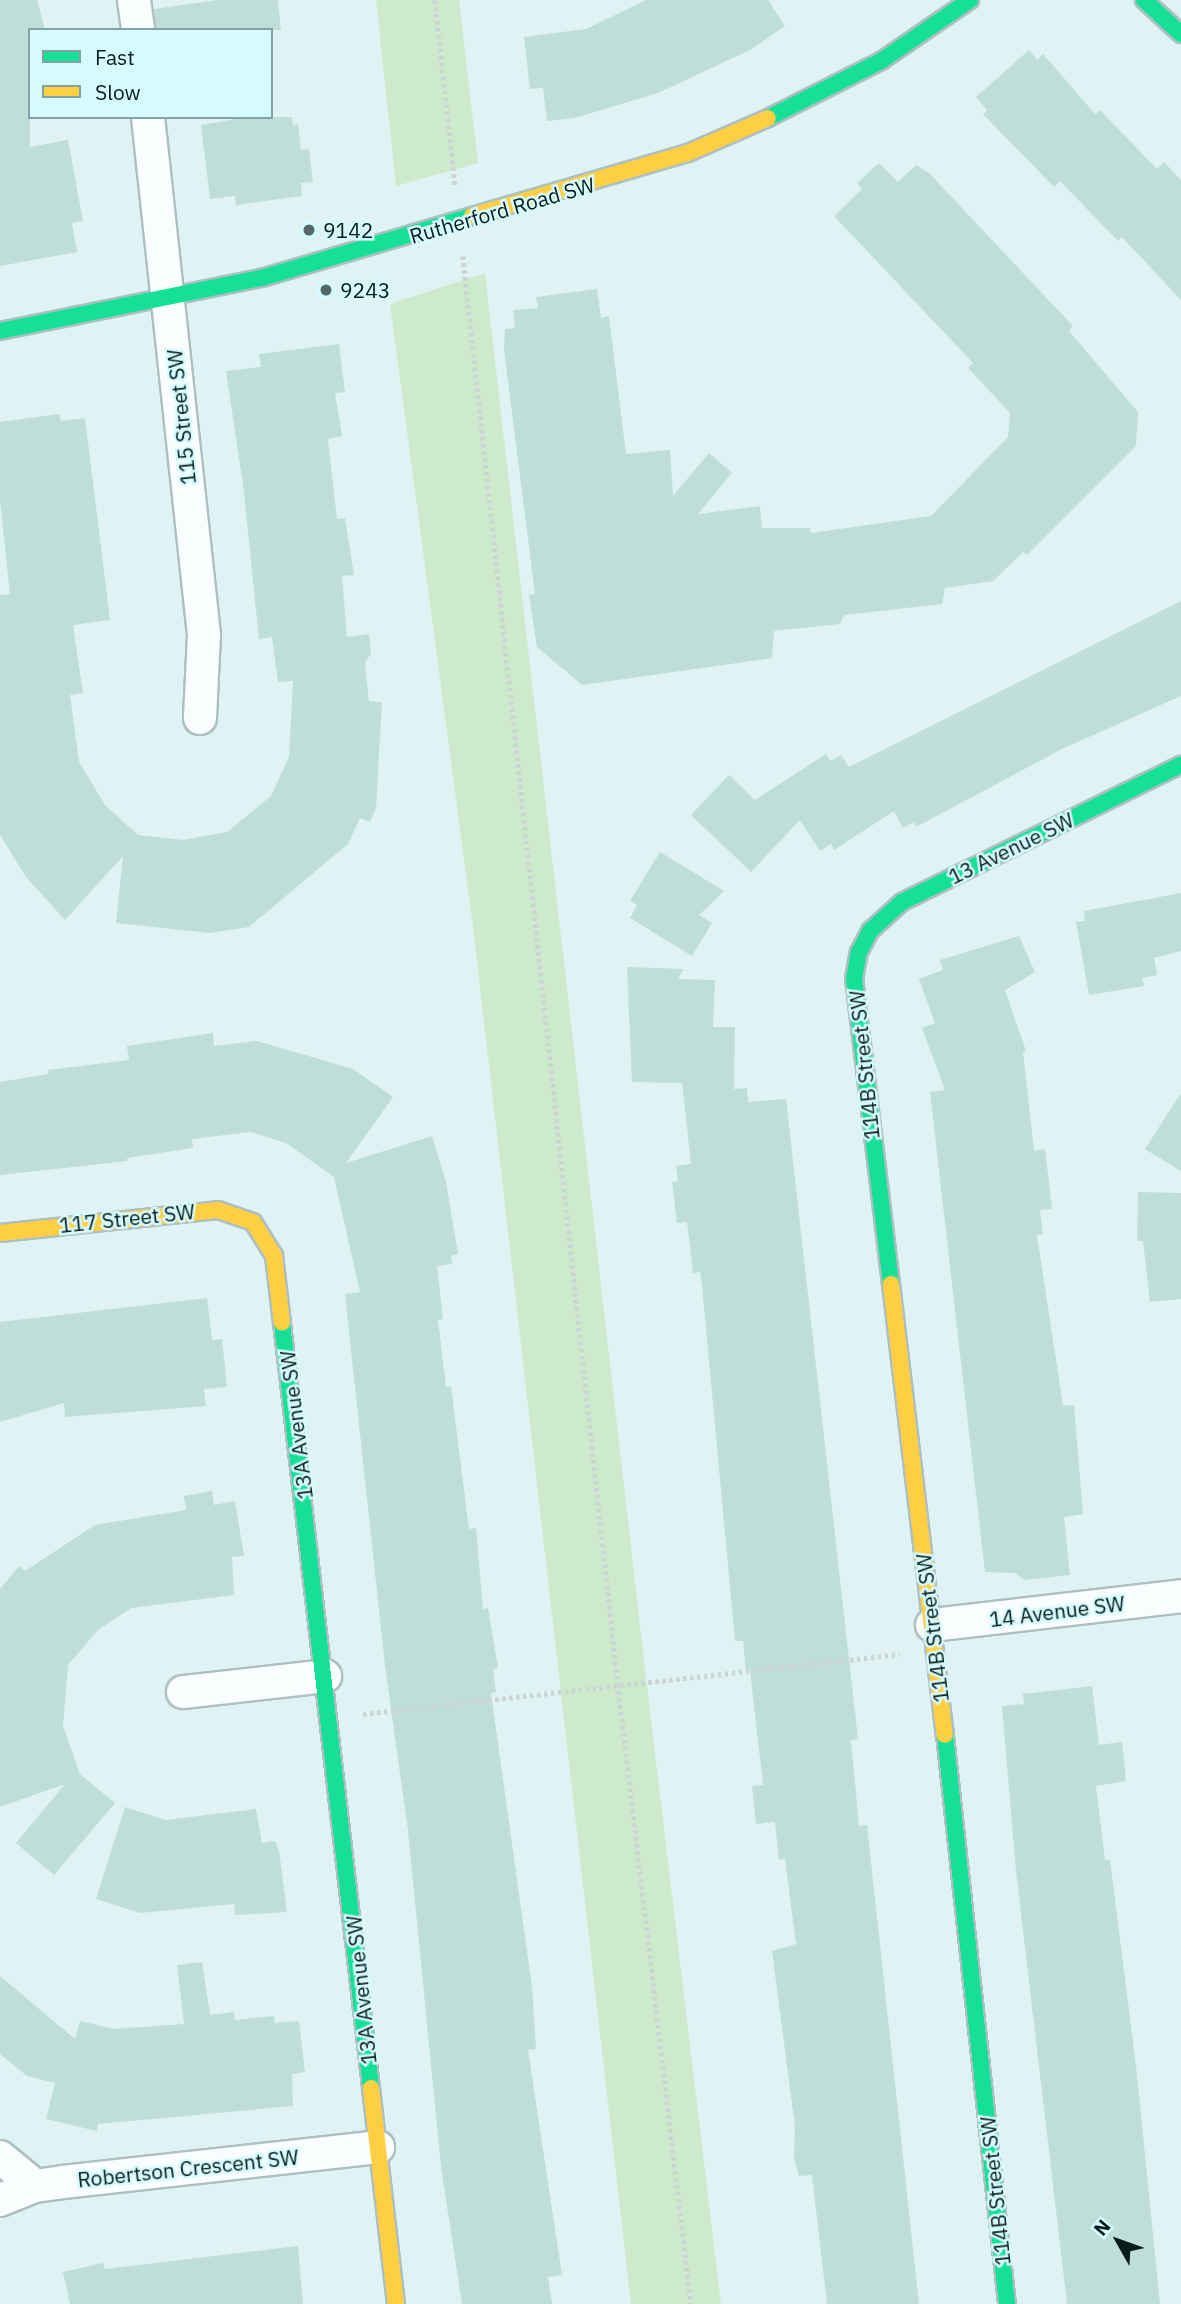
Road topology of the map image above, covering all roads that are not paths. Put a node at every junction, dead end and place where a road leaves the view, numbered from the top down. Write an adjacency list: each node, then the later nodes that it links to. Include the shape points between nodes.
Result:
1 (134, 0): 4 (street)
2 (970, 0): 7 (street, Rutherford Road SW, via 828,91 688,153 350,255)
3 (1144, 0): 5 (street)
4 (138, 28)
5 (1181, 34)
6 (148, 119): 7 (street, 115 Street SW)
7 (169, 300): 8 (street, Rutherford Road SW); 9 (street, 115 Street SW, via 204,635)
8 (0, 331)
9 (200, 718)
10 (1181, 765): 11 (street, 13 Avenue SW, via 902,902 880,919)
11 (859, 953): 15 (street, 114B Street SW, via 854,979 857,1016)
12 (253, 1222): 13 (street, 117 Street SW, via 234,1214 199,1210); 16 (street, 13A Avenue SW, via 267,1239 279,1276)
13 (0, 1233)
14 (1181, 1596): 15 (street, 14 Avenue SW)
15 (934, 1638): 23 (street, 114B Street SW)
16 (325, 1676): 17 (street); 18 (street, 13A Avenue SW)
17 (183, 1692)
18 (378, 2147): 20 (street, Robertson Crescent SW); 22 (street, 13A Avenue SW)
19 (0, 2157): 20 (street)
20 (35, 2186): 21 (street, Robertson Crescent SW)
21 (0, 2200)
22 (396, 2304)
23 (1007, 2304)

